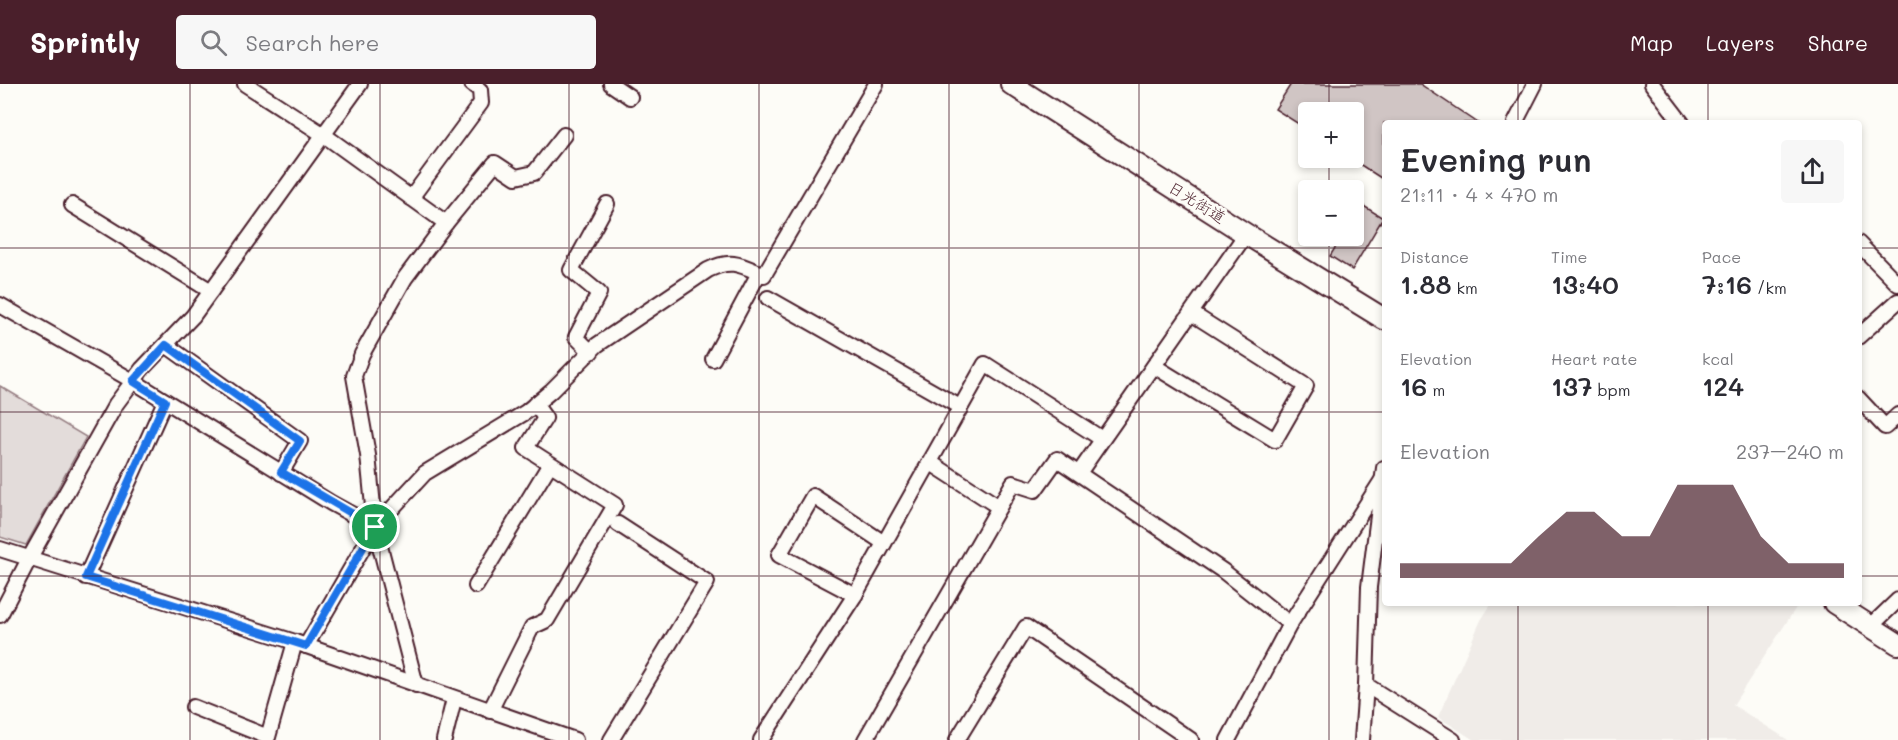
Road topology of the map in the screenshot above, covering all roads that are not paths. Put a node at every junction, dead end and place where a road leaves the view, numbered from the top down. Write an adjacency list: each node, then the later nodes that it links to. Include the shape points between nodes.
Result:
1 (245, 84): 12 (street)
2 (360, 84): 12 (street)
3 (472, 84): 14 (street, via 480,90 482,103)
4 (611, 84): 9 (street)
5 (876, 84): 20 (street, via 764,275)
6 (1011, 84): 18 (highway, 日光街道)
7 (1535, 84): 10 (street)
8 (1652, 84): 11 (street)
9 (630, 97)
10 (1517, 120)
11 (1680, 120)
12 (324, 135): 14 (street); 22 (street)
13 (564, 135): 17 (street, via 534,173 516,177 495,163)
14 (411, 198): 17 (street)
15 (607, 204): 30 (street, via 571,270 599,293 576,337)
16 (72, 206): 22 (street)
17 (446, 223): 48 (street, via 405,278 362,354 354,376)
18 (1246, 234): 26 (street); 27 (highway, 日光街道)
19 (1862, 247): 21 (street)
20 (759, 273): 30 (street, via 743,265 723,263); 31 (street)
21 (1898, 284)
22 (211, 291): 29 (street)
23 (768, 298): 37 (street)
24 (1898, 301): 28 (street)
25 (0, 305): 33 (street)
26 (1191, 313): 32 (street); 32 (street, via 1306,386 1275,440)
27 (1382, 318)
28 (1862, 333)
29 (166, 345): 33 (street); 42 (street, via 300,441)
30 (591, 352): 36 (street)
31 (713, 359)
32 (1154, 366): 39 (street)
33 (133, 381): 34 (street); 51 (street, via 116,404)
34 (165, 401): 42 (street); 52 (street)
35 (1862, 402): 38 (street, via 1886,427)
36 (535, 404): 41 (street, via 545,418 526,448); 48 (street, via 425,473)
37 (960, 407): 39 (street, via 986,364); 40 (street)
38 (1898, 415)
39 (1102, 439): 43 (street)
40 (931, 463): 46 (street); 49 (street)
41 (550, 464): 53 (street); 66 (street, via 615,505 547,620 532,627)
42 (281, 472): 48 (street)
43 (1079, 473): 46 (street, via 1057,459 1035,490 1013,483); 58 (street, via 1223,571)
44 (1382, 476): 58 (street)
45 (1382, 482): 63 (street, via 1369,586)
46 (999, 507): 72 (street)
47 (618, 524): 70 (street, via 707,582)
48 (375, 527): 60 (street); 62 (street)
49 (884, 543): 54 (street); 54 (street, via 813,496 779,555)
50 (0, 549): 51 (street)
51 (29, 559): 52 (street); 57 (street)
52 (86, 577): 60 (street)
53 (476, 586)
54 (855, 595): 71 (street)
55 (1898, 600): 59 (street)
56 (1839, 606): 59 (highway)
57 (0, 615)
58 (1290, 624): 75 (street)
59 (1870, 626): 61 (highway)
60 (300, 644): 62 (street); 65 (street, via 268,737)
61 (1898, 644)
62 (416, 685): 64 (street)
63 (1366, 685): 76 (street); 77 (street)
64 (454, 699): 66 (street); 68 (street)
65 (194, 707)
66 (490, 711): 67 (street)
67 (549, 736): 69 (street)
68 (444, 740)
69 (575, 740)
70 (611, 740)
71 (761, 740)
72 (865, 740)
73 (957, 740): 74 (street, via 1026,627)
74 (1191, 740)
75 (1228, 740)
76 (1362, 740)
77 (1453, 740)

